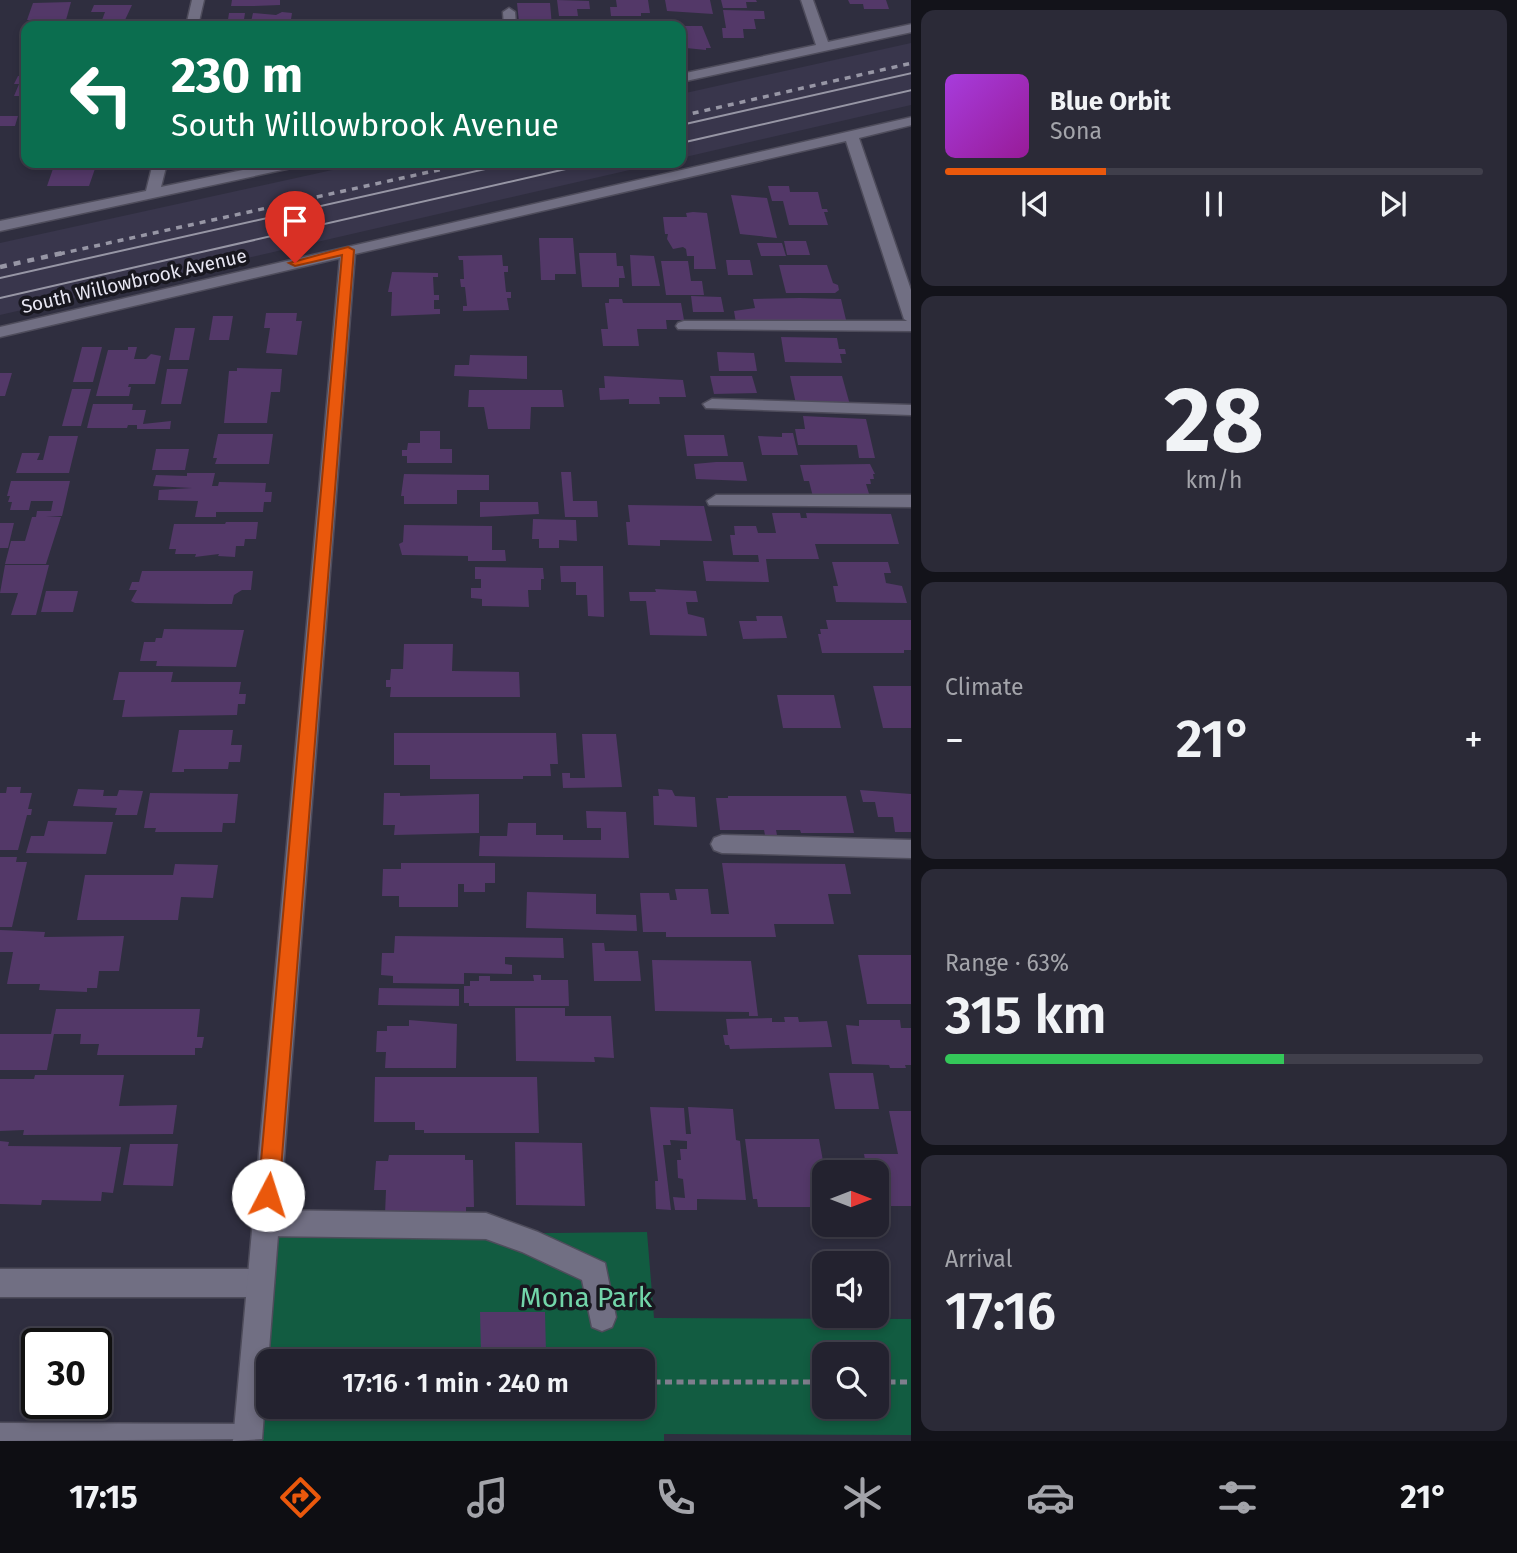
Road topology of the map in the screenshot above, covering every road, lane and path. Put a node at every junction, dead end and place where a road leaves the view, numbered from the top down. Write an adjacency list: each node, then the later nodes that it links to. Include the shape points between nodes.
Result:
1 (198, 0): 3 (street)
2 (807, 0): 5 (street)
3 (193, 21)
4 (911, 28): 5 (street)
5 (823, 47): 6 (street)
6 (686, 77)
7 (911, 121): 8 (street, South Willowbrook Avenue)
8 (850, 135): 13 (street, South Willowbrook Avenue); 14 (street)
9 (159, 168): 11 (street)
10 (273, 168): 11 (street)
11 (152, 194): 12 (street)
12 (0, 226)
13 (348, 250): 17 (street, South Willowbrook Avenue); 24 (street)
14 (911, 316)
15 (684, 326): 16 (street)
16 (911, 326)
17 (0, 332)
18 (712, 404): 19 (street)
19 (911, 410)
20 (911, 500): 21 (street)
21 (716, 501)
22 (722, 844): 23 (street)
23 (911, 849)
24 (266, 1223): 26 (street); 27 (street, via 485,1226 595,1272)
25 (0, 1283): 26 (street)
26 (260, 1283): 32 (street, via 247,1439)
27 (602, 1317)
28 (655, 1382): 29 (path)
29 (812, 1382)
30 (889, 1382): 31 (path)
31 (911, 1382)
32 (0, 1438)

